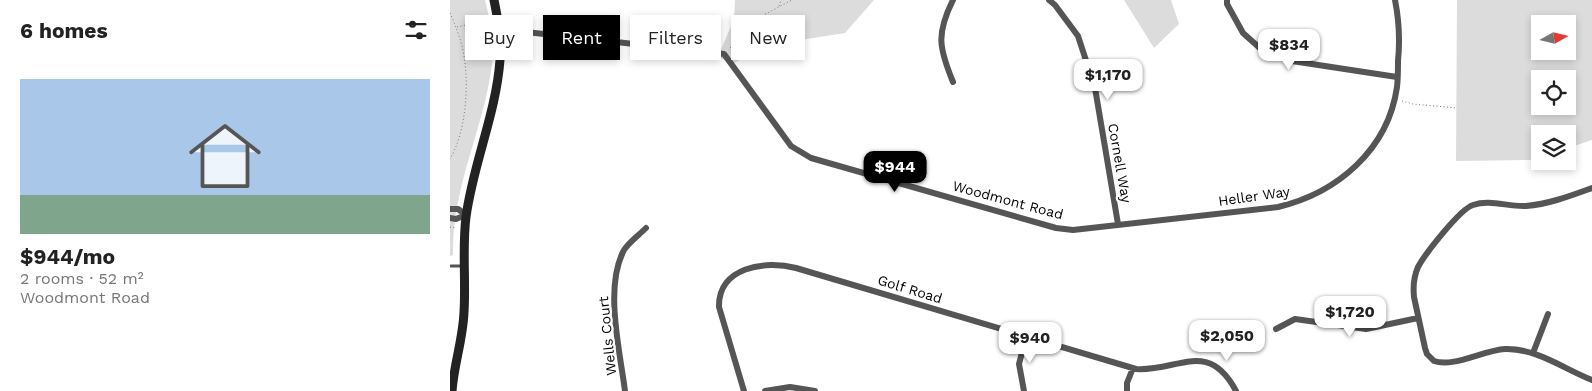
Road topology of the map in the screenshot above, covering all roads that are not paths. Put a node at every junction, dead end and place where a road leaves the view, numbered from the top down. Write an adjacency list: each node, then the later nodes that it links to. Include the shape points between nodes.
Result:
1 (494, 0): 6 (street)
2 (952, 0): 10 (street, via 941,33 942,51)
3 (1049, 0): 15 (street, Cornell Way, via 1078,36 1095,88)
4 (1227, 0): 9 (street, via 1242,33 1262,50 1292,61)
5 (1395, 0): 9 (street, Heller Way, via 1400,42)
6 (497, 15)
7 (533, 33): 15 (street, Woodmont Road, via 724,54 791,146 812,158 1056,228 1073,230)
8 (500, 60): 13 (street, via 491,114)
9 (1397, 78): 15 (street, Heller Way, via 1394,99 1383,128 1367,154 1346,175 1321,192 1278,207)
10 (953, 82)
11 (1592, 188): 20 (street, via 1524,206 1480,203 1469,206 1457,215 1416,272 1414,297)
12 (450, 209): 13 (street, via 458,209)
13 (466, 215): 14 (street); 18 (street)
14 (450, 218)
15 (1118, 224)
16 (646, 228): 28 (street, Wells Court, via 625,248 615,279 614,305)
17 (451, 266): 18 (lane)
18 (465, 266): 25 (street, via 464,312)
19 (1548, 314): 23 (street)
20 (1418, 318): 21 (street, via 1366,329 1296,319); 23 (street, via 1427,354 1438,362 1505,349)
21 (1276, 328)
22 (1026, 336): 24 (street, Golf Road); 29 (street, Golf Road, via 796,268 763,265 732,277 723,288 719,302); 32 (street, via 1019,364)
23 (1533, 353): 26 (street)
24 (1133, 368): 33 (street); 34 (street, Golf Road, via 1145,370 1199,361 1222,372)
25 (452, 373): 27 (street)
26 (1592, 380)
27 (452, 391)
28 (625, 391)
29 (744, 391)
30 (765, 391): 31 (street, via 790,387)
31 (815, 391)
32 (1024, 391)
33 (1127, 391)
34 (1236, 391)

